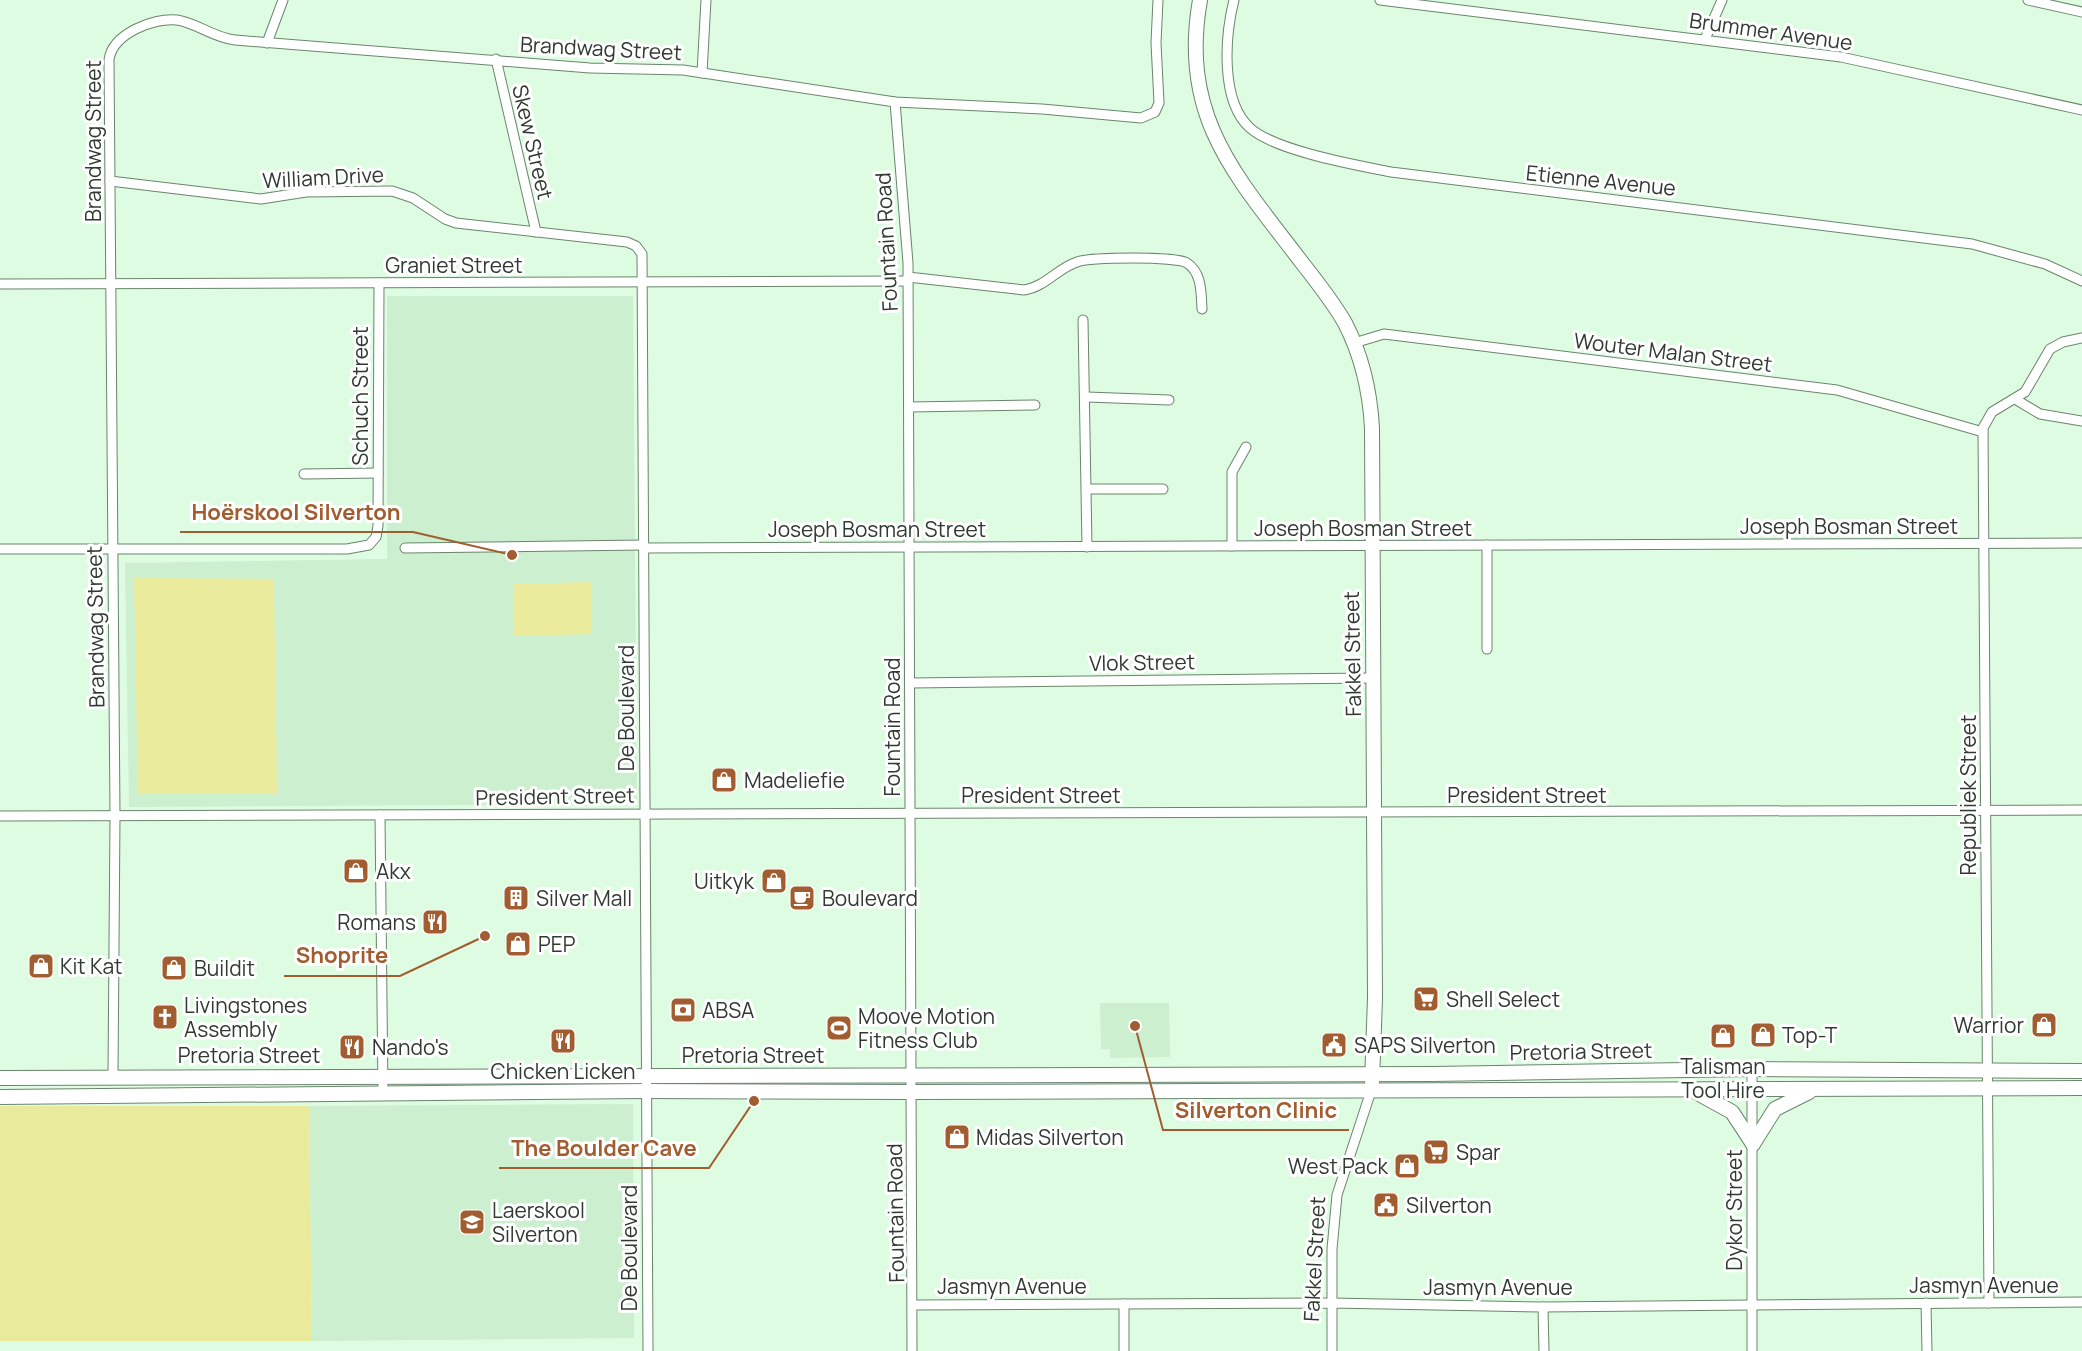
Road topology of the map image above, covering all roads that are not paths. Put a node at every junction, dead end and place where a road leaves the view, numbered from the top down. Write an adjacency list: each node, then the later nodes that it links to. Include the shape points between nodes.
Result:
1 (283, 0): 12 (street)
2 (706, 0): 14 (street)
3 (1158, 0): 15 (street, Brandwag Street, via 1160,93 1153,114 1133,118)
4 (1200, 0): 29 (main road, Fakkel Street, via 1196,67 1203,106 1218,145 1238,179 1334,305)
5 (1234, 0): 22 (street, Etienne Avenue, via 1226,47 1236,104 1248,127 1275,142 1352,164 1415,176 1962,242 2045,264)
6 (1380, 0): 9 (street, Brummer Avenue)
7 (1722, 0): 11 (street)
8 (2028, 0): 10 (street)
9 (1431, 3): 11 (street, Brummer Avenue)
10 (2082, 12)
11 (1704, 39): 16 (street, Brummer Avenue, via 1840,57)
12 (267, 43): 13 (street, Brandwag Street); 17 (street, Brandwag Street, via 225,39 175,20 155,22 119,41 109,60)
13 (496, 59): 14 (street, Brandwag Street); 18 (street, Skew Street)
14 (702, 73): 15 (street, Brandwag Street)
15 (896, 102): 20 (street, Fountain Road)
16 (2082, 110)
17 (110, 181): 18 (street, William Drive, via 261,199 306,192 392,191 456,223); 25 (street, Brandwag Street)
18 (536, 232): 19 (street, William Drive)
19 (636, 246): 21 (street, De Boulevard, via 642,257)
20 (908, 279): 21 (street, Graniet Street); 26 (street, Graniet Street, via 1024,290 1035,288 1079,261 1181,260 1197,274); 34 (street, Fountain Road)
21 (643, 282): 23 (street, Graniet Street); 46 (street, De Boulevard)
22 (2082, 282)
23 (379, 283): 25 (street, Graniet Street); 38 (street, Schuch Street)
24 (0, 284): 25 (street, Graniet Street)
25 (111, 285): 52 (street, Brandwag Street)
26 (1202, 309)
27 (1083, 320): 30 (street)
28 (2082, 338): 31 (street, via 2059,343 2045,354 2028,388)
29 (1354, 343): 36 (street, Wouter Malan Street, via 1384,334 1826,388); 44 (main road, Fakkel Street, via 1371,403)
30 (1087, 397): 32 (street); 40 (street)
31 (2015, 399): 35 (street, via 2040,414); 36 (street, via 1990,414)
32 (1169, 400)
33 (1035, 405): 34 (street)
34 (909, 407): 48 (street, Fountain Road)
35 (2082, 421)
36 (1983, 432): 42 (street, Republiek Street)
37 (1246, 447): 47 (street, via 1233,472)
38 (378, 472): 39 (street); 52 (street, Schuch Street, via 378,531 365,548)
39 (304, 474)
40 (1087, 489): 41 (street); 49 (street)
41 (1163, 489)
42 (1984, 543): 43 (street, Joseph Bosman Street); 45 (street, Joseph Bosman Street); 57 (street, Republiek Street)
43 (2082, 543)
44 (1372, 545): 45 (street, Joseph Bosman Street); 47 (street, Joseph Bosman Street); 54 (main road, Fakkel Street)
45 (1487, 545): 53 (street)
46 (644, 546): 48 (street, Joseph Bosman Street); 50 (street, Joseph Bosman Street); 58 (street, De Boulevard)
47 (1233, 546): 49 (street, Joseph Bosman Street)
48 (909, 547): 49 (street, Joseph Bosman Street); 55 (street, Fountain Road)
49 (1087, 547)
50 (405, 548)
51 (0, 549): 52 (street)
52 (112, 549): 63 (street, Brandwag Street)
53 (1486, 649)
54 (1374, 678): 55 (street, Vlok Street); 60 (main road, Fakkel Street)
55 (910, 683): 59 (street, Fountain Road)
56 (2082, 810): 57 (street, President Street)
57 (1987, 811): 60 (street, President Street); 66 (street, Republiek Street)
58 (645, 813): 59 (street, President Street); 61 (street, President Street); 68 (street, De Boulevard)
59 (910, 813): 60 (street, President Street); 71 (street, Fountain Road)
60 (1374, 813): 67 (main road, Fakkel Street)
61 (380, 815): 63 (street, President Street); 70 (street)
62 (0, 816): 63 (street, President Street)
63 (115, 816): 69 (street, Brandwag Street)
64 (1752, 1069): 66 (main road, Pretoria Street); 67 (main road, Pretoria Street); 76 (street, Dykor Street)
65 (2082, 1071): 66 (main road, Pretoria Street)
66 (1989, 1072): 78 (street, Republiek Street)
67 (1374, 1074): 71 (main road, Pretoria Street); 80 (main road, Fakkel Street)
68 (647, 1075): 70 (main road, Pretoria Street); 71 (main road, Pretoria Street); 79 (street, De Boulevard)
69 (113, 1076): 72 (main road, Pretoria Street); 73 (main road, Pretoria Street)
70 (382, 1076): 72 (main road, Pretoria Street); 82 (street)
71 (912, 1076): 81 (street, Fountain Road)
72 (193, 1077): 83 (main road, via 206,1084 331,1086)
73 (0, 1078)
74 (2082, 1088): 78 (main road, Pretoria Street)
75 (1688, 1089): 76 (main road, Pretoria Street); 80 (main road, Pretoria Street); 85 (main road, via 1732,1112)
76 (1752, 1089): 77 (main road, Pretoria Street); 85 (street, Dykor Street)
77 (1817, 1089): 78 (main road, Pretoria Street); 85 (main road, via 1775,1109)
78 (1988, 1089): 89 (street, Republiek Street)
79 (646, 1091): 81 (main road, Pretoria Street); 82 (main road, Pretoria Street); 94 (street, De Boulevard)
80 (1371, 1091): 81 (main road, Pretoria Street); 87 (street, Fakkel Street, via 1336,1195)
81 (911, 1092): 92 (street, Fountain Road)
82 (383, 1095): 83 (main road, Pretoria Street)
83 (348, 1096): 84 (main road, Pretoria Street)
84 (0, 1097)
85 (1753, 1144): 91 (street, Dykor Street)
86 (2082, 1302): 89 (street, Jasmyn Avenue)
87 (1331, 1303): 90 (street, Jasmyn Avenue); 93 (street, Jasmyn Avenue); 97 (street, Fakkel Street)
88 (1926, 1303): 89 (street, Jasmyn Avenue); 91 (street, Jasmyn Avenue); 100 (street)
89 (1989, 1303)
90 (1124, 1304): 92 (street, Jasmyn Avenue); 96 (street)
91 (1751, 1304): 93 (street, Jasmyn Avenue); 99 (street, Dykor Street)
92 (914, 1305): 95 (street, Fountain Road)
93 (1543, 1306): 98 (street)
94 (648, 1351)
95 (912, 1351)
96 (1124, 1351)
97 (1332, 1351)
98 (1544, 1351)
99 (1752, 1351)
100 (1927, 1351)

